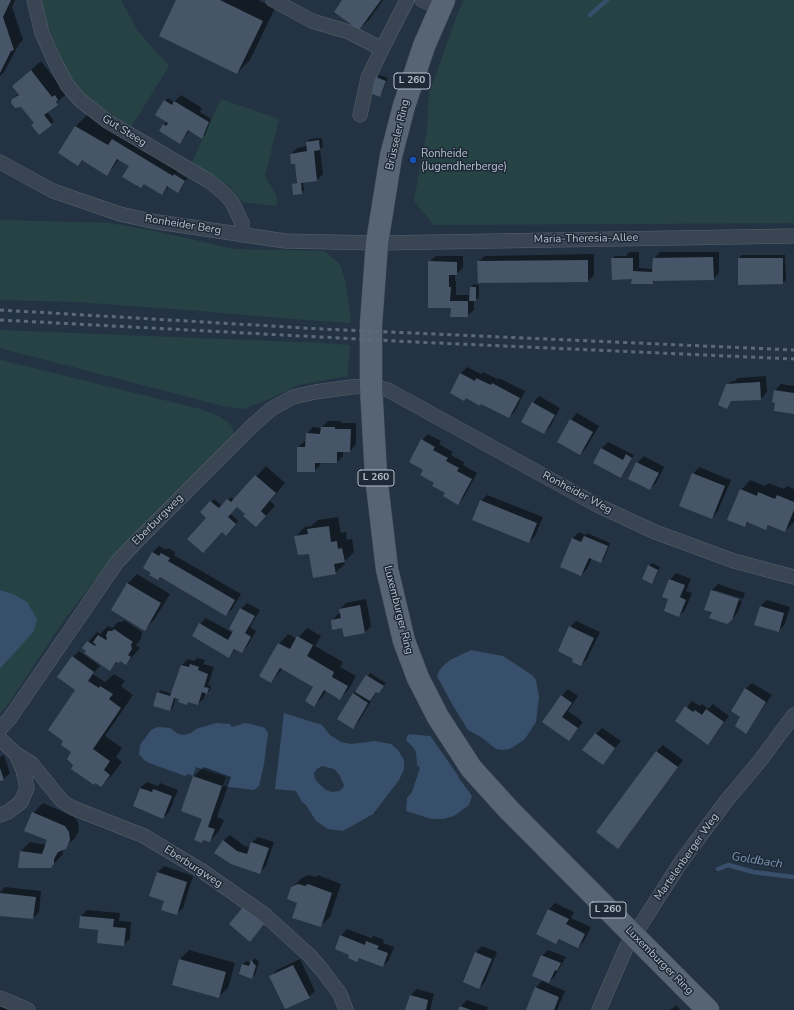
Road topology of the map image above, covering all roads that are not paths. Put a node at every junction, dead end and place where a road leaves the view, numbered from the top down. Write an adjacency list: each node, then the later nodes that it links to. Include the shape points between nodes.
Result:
1 (34, 0): 8 (street, Gut Steeg, via 42,33 54,60 67,85 80,100 107,121 224,192 242,223)
2 (273, 0): 5 (street, via 312,21 349,32)
3 (407, 0): 5 (street)
4 (435, 3): 10 (main road, Brüsseler Ring / L 260, via 397,131)
5 (382, 48): 6 (street, via 368,78)
6 (360, 115)
7 (0, 162): 8 (street, Ronheider Berg, via 53,191 120,214)
8 (242, 235): 10 (street, Ronheider Berg, via 285,241)
9 (794, 236): 10 (street, Maria-Theresia-Allee)
10 (377, 243): 11 (main road, Luxemburger Ring / L 260, via 370,346)
11 (371, 386): 12 (street, Ronheider Weg, via 388,390 597,505 655,532 734,561); 14 (street, Eberburgweg, via 293,397 271,409 252,426 117,562); 18 (main road, Luxemburger Ring / L 260, via 376,476 386,569 404,642 418,678 438,717 471,768)
12 (794, 577)
13 (794, 715): 18 (street, Martelenberger Weg, via 681,862)
14 (0, 729)
15 (0, 738): 16 (street, Eberburgweg)
16 (16, 754): 17 (street, Eberburgweg, via 27,788 21,802); 21 (street, Eberburgweg, via 31,764 62,801 73,808 144,836 202,871 265,915 322,970 340,994)
17 (0, 815)
18 (633, 935): 22 (street, Martelenberger Weg); 23 (main road, Luxemburger Ring / L 260)
19 (0, 998): 20 (street)
20 (28, 1010)
21 (346, 1010)
22 (599, 1010)
23 (708, 1010)

